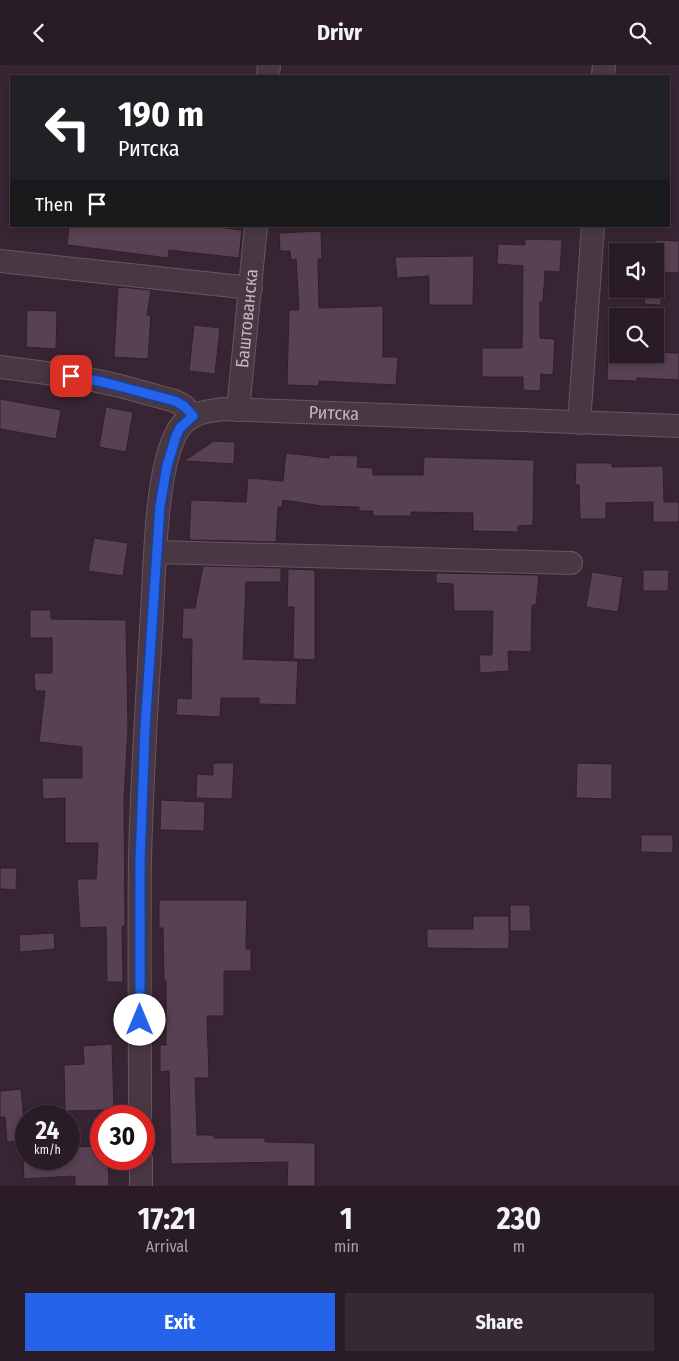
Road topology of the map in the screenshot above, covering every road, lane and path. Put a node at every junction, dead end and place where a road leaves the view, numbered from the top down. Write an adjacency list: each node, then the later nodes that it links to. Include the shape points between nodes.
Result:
1 (256, 227): 4 (street, Баштованска)
2 (593, 227): 8 (street)
3 (0, 261): 4 (street)
4 (251, 288): 6 (street, Баштованска)
5 (0, 367): 7 (street, via 120,386 175,401)
6 (238, 410): 7 (street, Ритска, via 213,410); 8 (street, Ритска)
7 (193, 416): 10 (street, via 180,428 167,466)
8 (579, 423): 9 (street, Ритска)
9 (679, 426)
10 (156, 552): 11 (street); 12 (street, via 140,852)
11 (571, 563)
12 (140, 1105)
13 (141, 1170): 14 (street)
14 (141, 1186)

